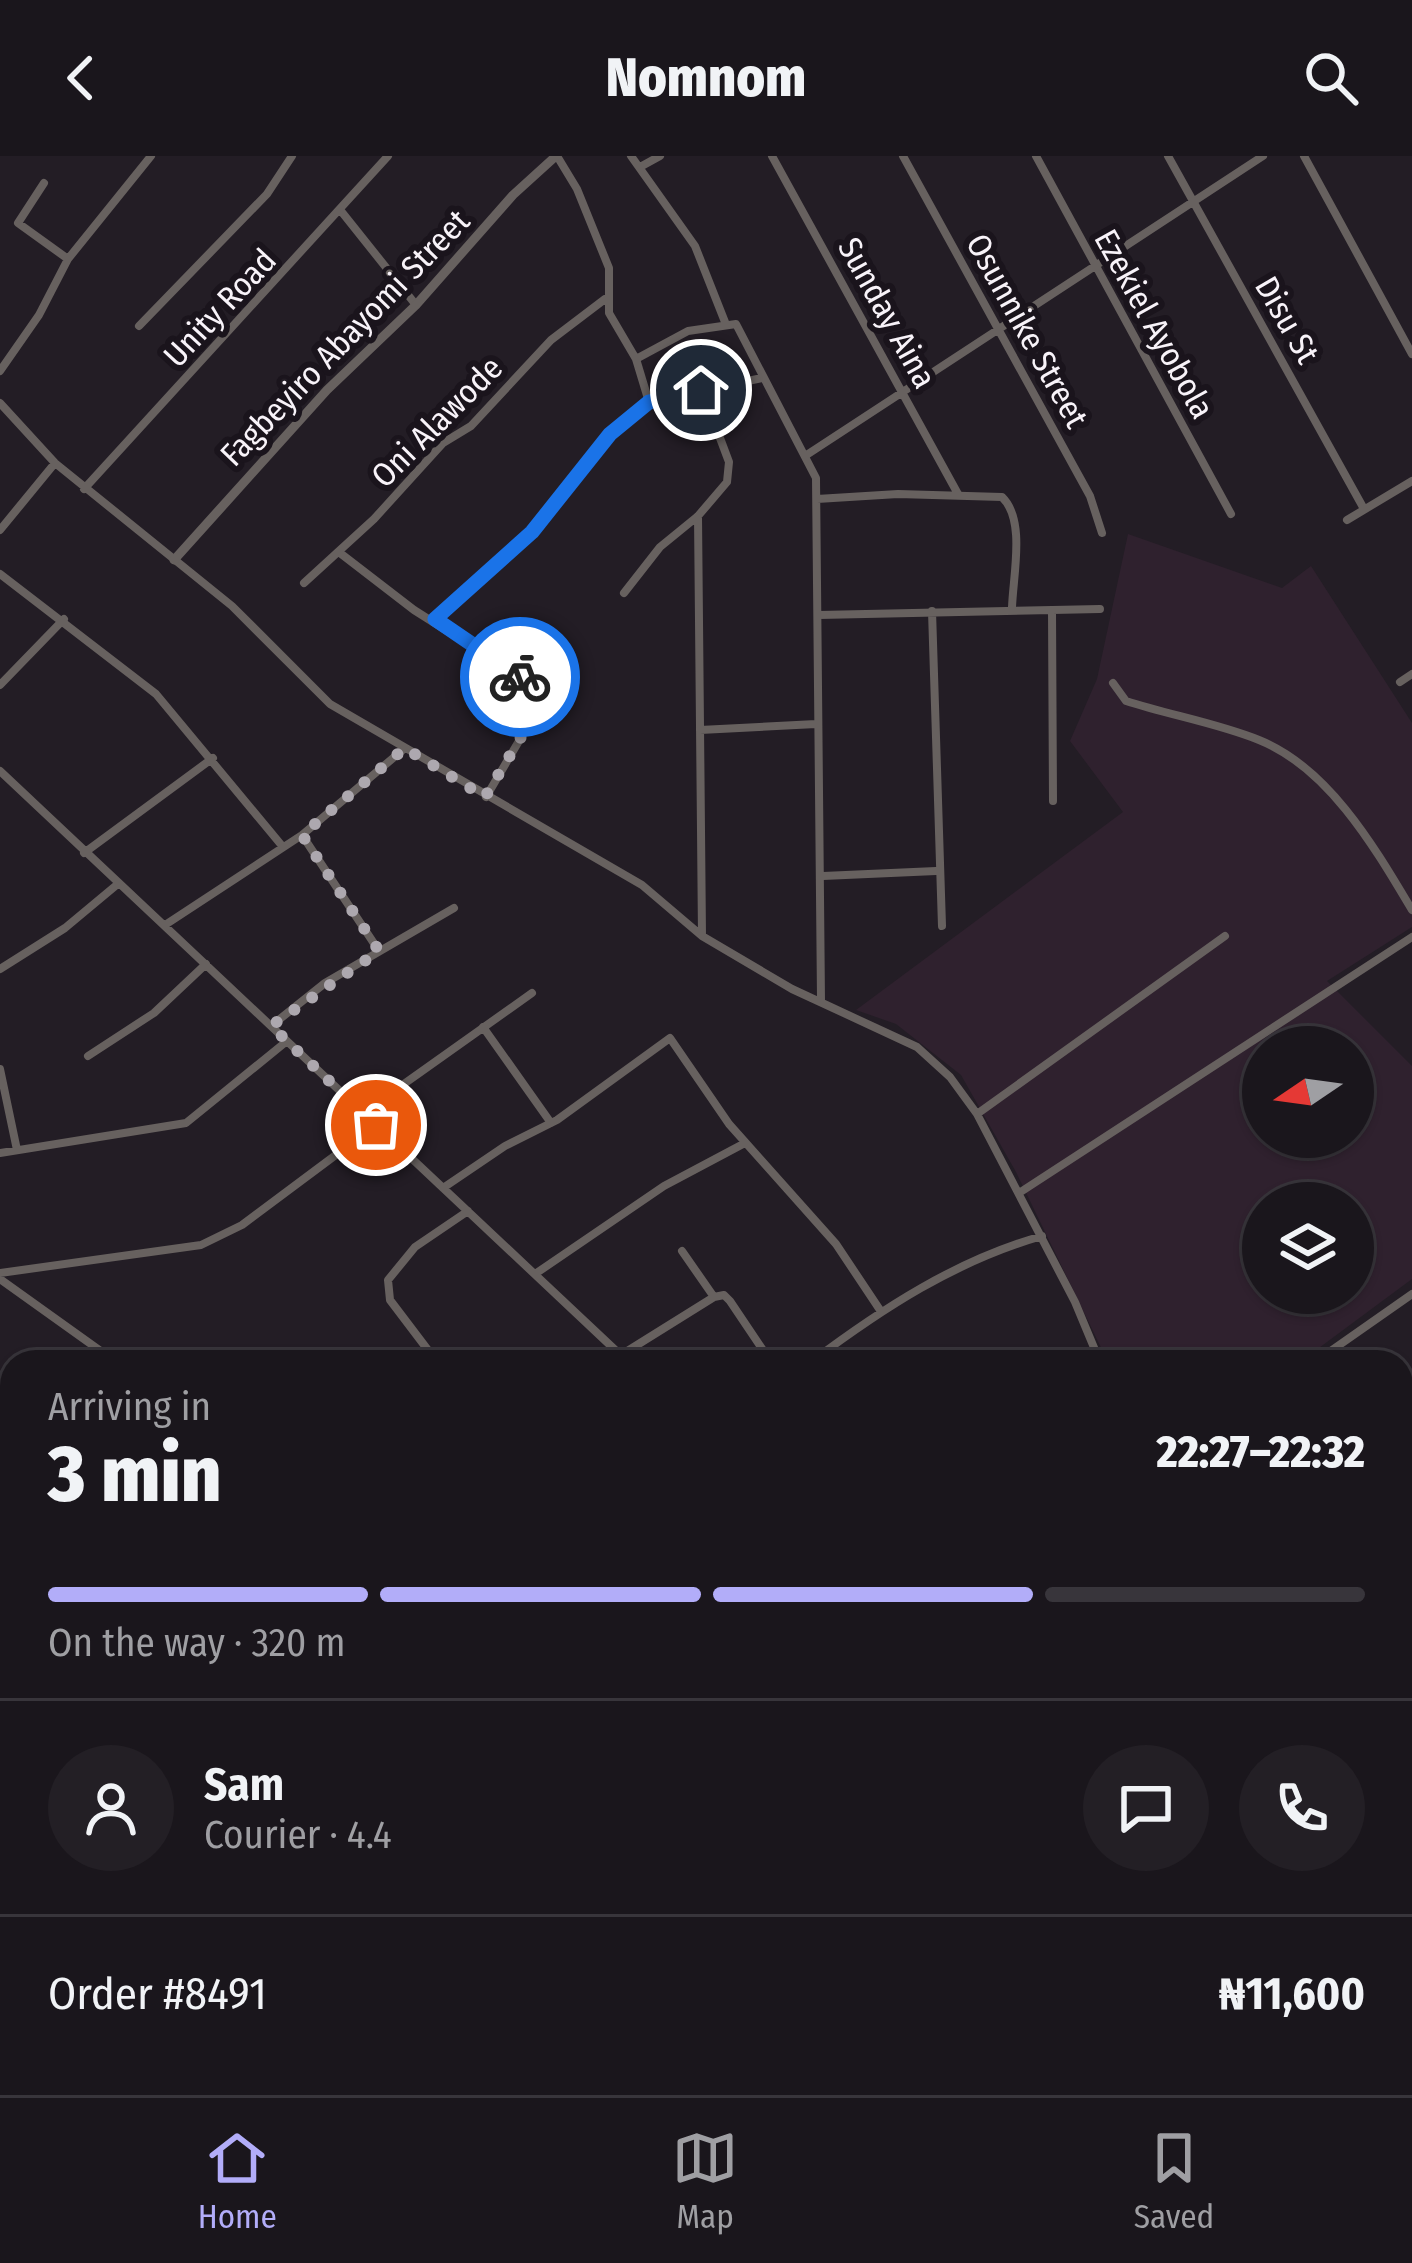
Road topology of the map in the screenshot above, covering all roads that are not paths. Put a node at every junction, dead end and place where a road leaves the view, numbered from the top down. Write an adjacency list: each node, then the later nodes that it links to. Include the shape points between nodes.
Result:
1 (151, 156): 17 (street)
2 (292, 156): 22 (street, via 267,194)
3 (388, 156): 16 (street, Unity Road)
4 (557, 156): 19 (street, via 609,268); 20 (street, Fagbeyiro Abayomi Street)
5 (631, 156): 13 (street)
6 (660, 156): 13 (street)
7 (772, 156): 29 (street, Sunday Aina)
8 (903, 156): 23 (street, Osunnike Street)
9 (1036, 156): 18 (street, Ezekiel Ayobola)
10 (1168, 156): 15 (street, Disu St)
11 (1263, 156): 15 (street)
12 (1304, 156): 24 (street)
13 (640, 167): 21 (street, via 695,246)
14 (44, 183): 17 (street, via 18,223)
15 (1190, 200): 18 (street); 38 (street, Disu St)
16 (341, 211): 20 (street); 35 (street, Unity Road)
17 (68, 259): 26 (street)
18 (1094, 266): 23 (street); 39 (street, Ezekiel Ayobola)
19 (605, 298): 25 (street); 44 (street, Oni Alawode, via 551,340 471,426 443,443)
20 (416, 305): 45 (street, Fagbeyiro Abayomi Street, via 327,390)
21 (725, 322): 25 (street); 27 (street, via 736,324)
22 (139, 326)
23 (999, 328): 29 (street); 43 (street, Osunnike Street)
24 (1412, 354)
25 (636, 359): 30 (street)
26 (0, 371)
27 (762, 378): 28 (street); 32 (street)
28 (701, 390): 30 (street); 40 (street, via 730,472)
29 (902, 392): 32 (street); 36 (street, Sunday Aina)
30 (649, 402): 55 (street, via 610,434 532,532)
31 (0, 404): 33 (street)
32 (808, 454): 37 (street)
33 (55, 463): 35 (street); 42 (street)
34 (1412, 481): 38 (street)
35 (83, 489): 45 (street)
36 (958, 494): 37 (street); 49 (street, via 1002,497 1013,508)
37 (817, 499): 53 (street)
38 (1364, 508): 41 (street)
39 (1232, 514)
40 (698, 516): 48 (street); 61 (street)
41 (1347, 520)
42 (0, 530)
43 (1102, 533)
44 (340, 553): 47 (street, Oni Alawode); 55 (street)
45 (175, 560): 62 (street, via 330,704)
46 (0, 574): 54 (street)
47 (304, 583)
48 (625, 592)
49 (1012, 608): 51 (street); 52 (street)
50 (1100, 609): 51 (street)
51 (1052, 610): 66 (street)
52 (932, 611): 53 (street); 70 (street)
53 (819, 615): 60 (street)
54 (64, 619): 59 (street); 63 (street, via 156,694)
55 (435, 619): 65 (street, via 534,686 538,697)
56 (1412, 674): 57 (street)
57 (1400, 682)
58 (1113, 683): 74 (street, via 1126,701 1260,740 1294,760 1366,833)
59 (0, 685)
60 (816, 724): 61 (street); 71 (street)
61 (700, 730): 77 (street)
62 (405, 748): 65 (street); 67 (street)
63 (214, 757): 68 (street); 69 (street)
64 (0, 771): 69 (street)
65 (485, 797): 77 (street, via 642,885)
66 (1053, 801)
67 (302, 835): 68 (street); 80 (street)
68 (283, 847): 75 (street)
69 (84, 853): 72 (street)
70 (936, 872): 71 (street); 76 (street)
71 (823, 876): 84 (street)
72 (119, 883): 75 (street); 82 (street)
73 (454, 908): 80 (street)
74 (1412, 910)
75 (166, 926): 81 (street)
76 (942, 926)
77 (702, 936): 84 (street)
78 (1225, 936): 91 (street)
79 (1412, 937): 98 (street)
80 (379, 951): 85 (street)
81 (206, 964): 85 (street); 88 (street, via 154,1013)
82 (0, 969)
83 (532, 994): 86 (street)
84 (820, 1000): 91 (street, via 917,1047)
85 (271, 1026): 87 (street)
86 (483, 1027): 90 (street); 92 (street)
87 (287, 1040): 90 (street); 95 (street, via 186,1123)
88 (88, 1056)
89 (0, 1069): 95 (street)
90 (363, 1113): 93 (street)
91 (977, 1114): 98 (street)
92 (551, 1123): 94 (street, via 670,1039); 97 (street)
93 (376, 1125): 97 (street); 103 (street, via 242,1225 201,1245)
94 (745, 1143): 102 (street, via 664,1186); 106 (street, via 836,1244)
95 (17, 1150): 96 (street)
96 (0, 1153)
97 (443, 1188): 99 (street)
98 (1019, 1193): 100 (street)
99 (468, 1211): 102 (street); 108 (street, via 415,1247 388,1280 390,1300)
100 (1042, 1236): 106 (street, via 948,1271); 113 (street)
101 (682, 1251): 105 (street)
102 (535, 1274): 109 (street)
103 (0, 1276): 107 (street)
104 (1412, 1294): 114 (street)
105 (714, 1297): 110 (street); 111 (street, via 730,1301)
106 (880, 1310): 112 (street)
107 (100, 1350)
108 (427, 1350)
109 (615, 1350)
110 (637, 1350)
111 (763, 1350)
112 (828, 1350)
113 (1094, 1350)
114 (1332, 1350)

